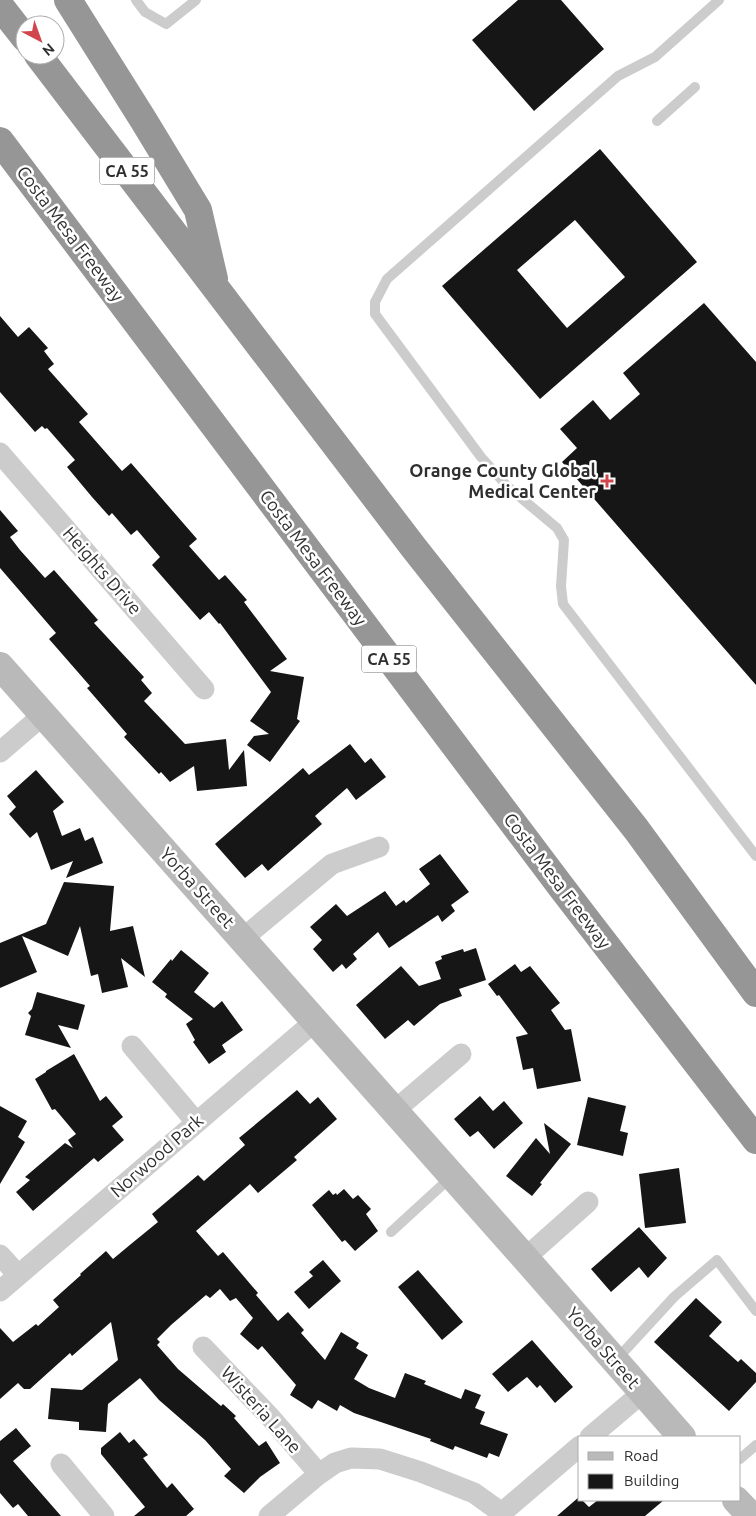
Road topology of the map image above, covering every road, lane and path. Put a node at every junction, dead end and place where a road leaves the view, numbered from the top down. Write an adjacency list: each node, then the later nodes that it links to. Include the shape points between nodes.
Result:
1 (68, 0): 13 (highway, via 198,210)
2 (136, 0): 3 (lane, via 145,12 166,24)
3 (196, 0)
4 (719, 0): 20 (lane, via 655,57 618,76 387,279 375,302 375,314 481,457 508,487 557,528 564,540 563,604)
5 (0, 6): 6 (highway)
6 (15, 25)
7 (46, 65): 13 (highway, CA 55)
8 (695, 87): 9 (lane)
9 (657, 121)
10 (0, 141): 12 (highway, Costa Mesa Freeway / CA 55)
11 (0, 162): 12 (highway)
12 (76, 242): 28 (highway, Costa Mesa Freeway / CA 55, via 562,888)
13 (216, 288): 22 (highway, CA 55, via 414,548 636,829)
14 (0, 453): 16 (street, Heights Drive)
15 (0, 666): 17 (main road, Yorba Street)
16 (204, 689)
17 (43, 715): 18 (street); 21 (main road, Yorba Street)
18 (0, 752)
19 (379, 847): 21 (street, via 332,864)
20 (756, 856)
21 (242, 939): 23 (main road, Yorba Street)
22 (756, 993)
23 (314, 1022): 26 (main road, Yorba Street); 27 (street, Norwood Park)
24 (132, 1046): 27 (street)
25 (461, 1054): 26 (street)
26 (394, 1111): 29 (main road, Yorba Street)
27 (196, 1122): 34 (street, Norwood Park)
28 (756, 1140)
29 (452, 1176): 31 (lane); 33 (main road, Yorba Street)
30 (588, 1202): 33 (street)
31 (391, 1232)
32 (0, 1255): 34 (street)
33 (525, 1258): 38 (main road, Yorba Street)
34 (18, 1275): 35 (street, Norwood Park)
35 (0, 1291)
36 (756, 1311): 38 (lane, via 717,1260 674,1297)
37 (203, 1347): 46 (street, Wisteria Lane)
38 (615, 1361): 39 (main road, Yorba Street)
39 (642, 1392): 40 (street); 41 (main road, Yorba Street)
40 (591, 1436)
41 (681, 1436)
42 (756, 1445): 44 (lane)
43 (578, 1448): 48 (street)
44 (741, 1458)
45 (61, 1464): 49 (street)
46 (319, 1474): 48 (street, via 335,1463 352,1458 380,1460 474,1493); 50 (street)
47 (737, 1501): 51 (main road)
48 (500, 1514)
49 (104, 1516)
50 (269, 1516)
51 (751, 1516)

